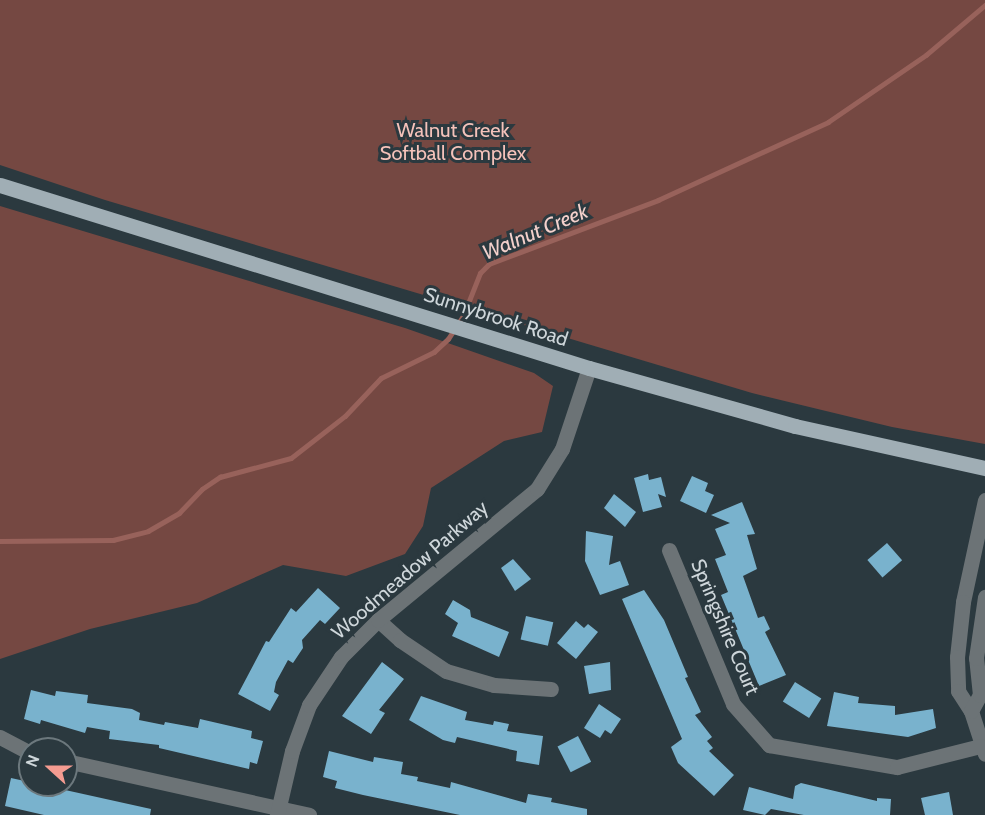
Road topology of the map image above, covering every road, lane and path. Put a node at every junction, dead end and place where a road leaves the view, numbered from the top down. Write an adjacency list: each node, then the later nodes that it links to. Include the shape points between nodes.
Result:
1 (0, 185): 2 (main road, Sunnybrook Road)
2 (589, 368): 3 (main road, Sunnybrook Road, via 795,426); 8 (street, Woodmeadow Parkway, via 562,449 537,489)
3 (985, 468)
4 (985, 500): 7 (street)
5 (669, 550): 13 (street, Springshire Court, via 733,704 769,745 897,767)
6 (984, 601): 7 (street); 10 (street, via 976,658 980,695)
7 (963, 602): 10 (street, via 958,691)
8 (378, 620): 9 (street, via 446,671 494,685); 15 (street, Woodmeadow Parkway, via 341,657 309,705 292,751)
9 (551, 689)
10 (970, 711): 13 (street)
11 (0, 737): 12 (street)
12 (18, 747)
13 (982, 750)
14 (78, 764): 15 (street)
15 (278, 812): 16 (street)
16 (309, 815)

